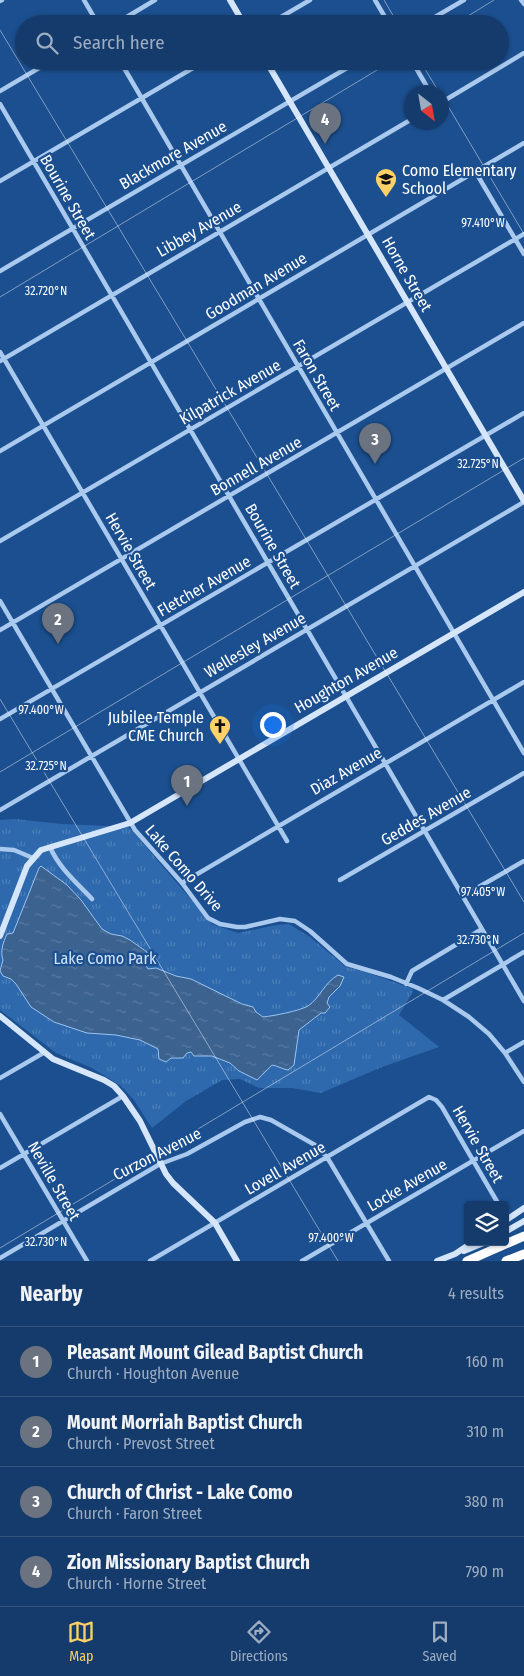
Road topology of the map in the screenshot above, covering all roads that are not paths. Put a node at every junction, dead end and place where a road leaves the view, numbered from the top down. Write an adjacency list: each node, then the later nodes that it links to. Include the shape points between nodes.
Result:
1 (84, 0): 9 (street)
2 (155, 0): 10 (street)
3 (230, 0): 11 (street)
4 (310, 0): 12 (street)
5 (375, 0): 13 (street)
6 (464, 0): 14 (street)
7 (521, 0): 8 (street)
8 (524, 4)
9 (93, 15)
10 (130, 15)
11 (239, 15)
12 (284, 15)
13 (384, 15)
14 (438, 15)
15 (524, 53): 16 (street)
16 (509, 62)
17 (36, 70): 25 (street)
18 (125, 70): 26 (street, Faron Street)
19 (189, 70): 26 (street)
20 (271, 70): 28 (street, Horne Street)
21 (344, 70): 28 (street, Blackmore Avenue)
22 (417, 70): 24 (street)
23 (496, 70): 27 (street)
24 (426, 85)
25 (0, 91)
26 (141, 98): 32 (street); 33 (street, Faron Street)
27 (449, 98)
28 (290, 102): 33 (street, Blackmore Avenue); 34 (street, Horne Street)
29 (0, 104): 32 (street, Bourine Street)
30 (404, 124): 34 (street, Libbey Avenue)
31 (524, 143): 35 (street, Goodman Avenue)
32 (33, 161): 36 (street); 37 (street, Bourine Street)
33 (181, 166): 37 (street, Blackmore Avenue); 38 (street, Faron Street)
34 (329, 168): 38 (street, Libbey Avenue); 39 (street, Horne Street)
35 (475, 171): 39 (street, Goodman Avenue); 41 (street)
36 (0, 181)
37 (73, 229): 43 (street, Blackmore Avenue); 44 (street, Bourine Street)
38 (220, 232): 44 (street, Libbey Avenue); 45 (street, Faron Street)
39 (368, 234): 45 (street, Goodman Avenue); 46 (street, Horne Street)
40 (524, 234): 41 (street, Kilpatrick Avenue)
41 (515, 239): 42 (street); 46 (street, Kilpatrick Avenue)
42 (524, 254)
43 (0, 271)
44 (112, 295): 49 (street, Libbey Avenue); 50 (street, Bourine Street)
45 (258, 299): 50 (street, Goodman Avenue); 51 (street, Faron Street)
46 (407, 302): 51 (street, Kilpatrick Avenue); 52 (street, Horne Street)
47 (524, 324): 52 (street, Bonnell Avenue)
48 (0, 352): 49 (street, Hervie Street)
49 (2, 360): 54 (street, Hervie Street)
50 (151, 362): 54 (street, Goodman Avenue); 55 (street, Bourine Street)
51 (298, 366): 55 (street, Kilpatrick Avenue); 56 (street, Faron Street)
52 (446, 369): 56 (street, Bonnell Avenue); 57 (street, Horne Street)
53 (524, 413): 57 (street, Fletcher Avenue)
54 (43, 426): 58 (street, Goodman Avenue); 59 (street, Hervie Street)
55 (190, 429): 59 (street, Kilpatrick Avenue); 60 (street, Bourine Street)
56 (337, 433): 60 (street, Bonnell Avenue); 61 (street, Faron Street)
57 (486, 436): 61 (street, Fletcher Avenue); 62 (street, Horne Street)
58 (0, 451)
59 (82, 492): 63 (street, Kilpatrick Avenue); 64 (street, Hervie Street)
60 (229, 496): 64 (street, Bonnell Avenue); 65 (street, Bourine Street)
61 (376, 500): 65 (street, Fletcher Avenue); 66 (street, Faron Street)
62 (524, 502): 66 (street, Wellesley Avenue)
63 (0, 541)
64 (121, 559): 69 (street, Bonnell Avenue); 70 (street, Hervie Street)
65 (268, 563): 70 (street, Fletcher Avenue); 71 (street, Bourine Street)
66 (415, 566): 71 (street, Wellesley Avenue); 73 (street, Faron Street)
67 (524, 592): 73 (street, Houghton Avenue)
68 (0, 601): 69 (street, Lake Como Drive)
69 (13, 622): 72 (street, Bonnell Avenue); 75 (street, Lake Como Drive)
70 (160, 626): 75 (street, Fletcher Avenue); 76 (street, Hervie Street)
71 (307, 629): 76 (street, Wellesley Avenue); 77 (street, Bourine Street)
72 (0, 630)
73 (454, 633): 77 (street, Houghton Avenue); 78 (street, Faron Street)
74 (524, 682): 78 (street, Diaz Avenue)
75 (52, 689): 79 (street, Fletcher Avenue); 81 (street, Lake Como Drive)
76 (199, 692): 81 (street, Wellesley Avenue); 82 (street, Hervie Street)
77 (346, 696): 82 (street, Houghton Avenue); 83 (street, Bourine Street)
78 (493, 700): 80 (street, Faron Street); 83 (street, Diaz Avenue)
79 (0, 719)
80 (524, 753)
81 (91, 756): 85 (street, Wellesley Avenue); 86 (street, Lake Como Drive)
82 (239, 759): 86 (street, Houghton Avenue); 87 (street, Hervie Street)
83 (385, 763): 87 (street, Diaz Avenue); 88 (street, Bourine Street)
84 (524, 773): 88 (street, Geddes Avenue)
85 (0, 810)
86 (130, 822): 90 (street, Houghton Avenue); 95 (street, Lake Como Drive)
87 (278, 826): 89 (street, Hervie Street); 95 (street, Diaz Avenue)
88 (424, 831): 94 (street, Geddes Avenue); 96 (street, Bourine Street)
89 (287, 841)
90 (50, 847): 92 (street, Houghton Avenue); 97 (street, via 55,859)
91 (0, 849): 92 (street, via 14,850)
92 (33, 858): 99 (street, Houghton Avenue)
93 (524, 860): 96 (street)
94 (340, 880)
95 (182, 883): 102 (street, Lake Como Drive, via 214,922 245,927 280,919 295,921 347,964)
96 (463, 896): 98 (street, Bourine Street)
97 (92, 899)
98 (482, 929): 101 (street, Bourine Street); 102 (street, via 412,971)
99 (0, 936)
100 (524, 952): 101 (street)
101 (503, 964): 103 (street); 104 (street, Bourine Street)
102 (406, 984): 103 (street, Lake Como Drive)
103 (443, 1000): 108 (street, Lake Como Drive, via 489,1034)
104 (524, 1001)
105 (0, 1016): 107 (street)
106 (524, 1042): 108 (street)
107 (44, 1052): 109 (street); 111 (street, via 61,1063 104,1080)
108 (505, 1053): 110 (street, Lake Como Drive)
109 (0, 1078)
110 (524, 1082)
111 (123, 1096): 115 (street); 118 (street, via 140,1121)
112 (433, 1097): 116 (street, Lovell Avenue); 117 (street, Hervie Street, via 442,1106)
113 (0, 1114): 115 (street, Neville Street)
114 (524, 1131): 117 (street, Locke Avenue)
115 (24, 1154): 119 (street); 123 (street, Neville Street)
116 (327, 1157): 118 (street, Curzon Avenue, via 315,1145 260,1117); 125 (street, Lovell Avenue); 126 (street)
117 (473, 1161): 120 (street, Hervie Street); 126 (street, Locke Avenue)
118 (160, 1164): 123 (street, Curzon Avenue); 125 (street, via 173,1183)
119 (0, 1168)
120 (497, 1201)
121 (524, 1208): 122 (street)
122 (509, 1216)
123 (63, 1220): 133 (street, Curzon Avenue); 134 (street, Neville Street)
124 (524, 1221): 127 (street)
125 (215, 1223): 135 (street, Lovell Avenue); 136 (street)
126 (366, 1224): 137 (street, Locke Avenue); 138 (street)
127 (509, 1230)
128 (524, 1236): 140 (highway)
129 (466, 1246): 131 (street)
130 (476, 1246): 131 (street)
131 (455, 1254): 139 (street)
132 (524, 1254): 141 (highway)
133 (0, 1258)
134 (87, 1261)
135 (150, 1261)
136 (237, 1261)
137 (302, 1261)
138 (389, 1261)
139 (437, 1261)
140 (467, 1261)
141 (506, 1261)

